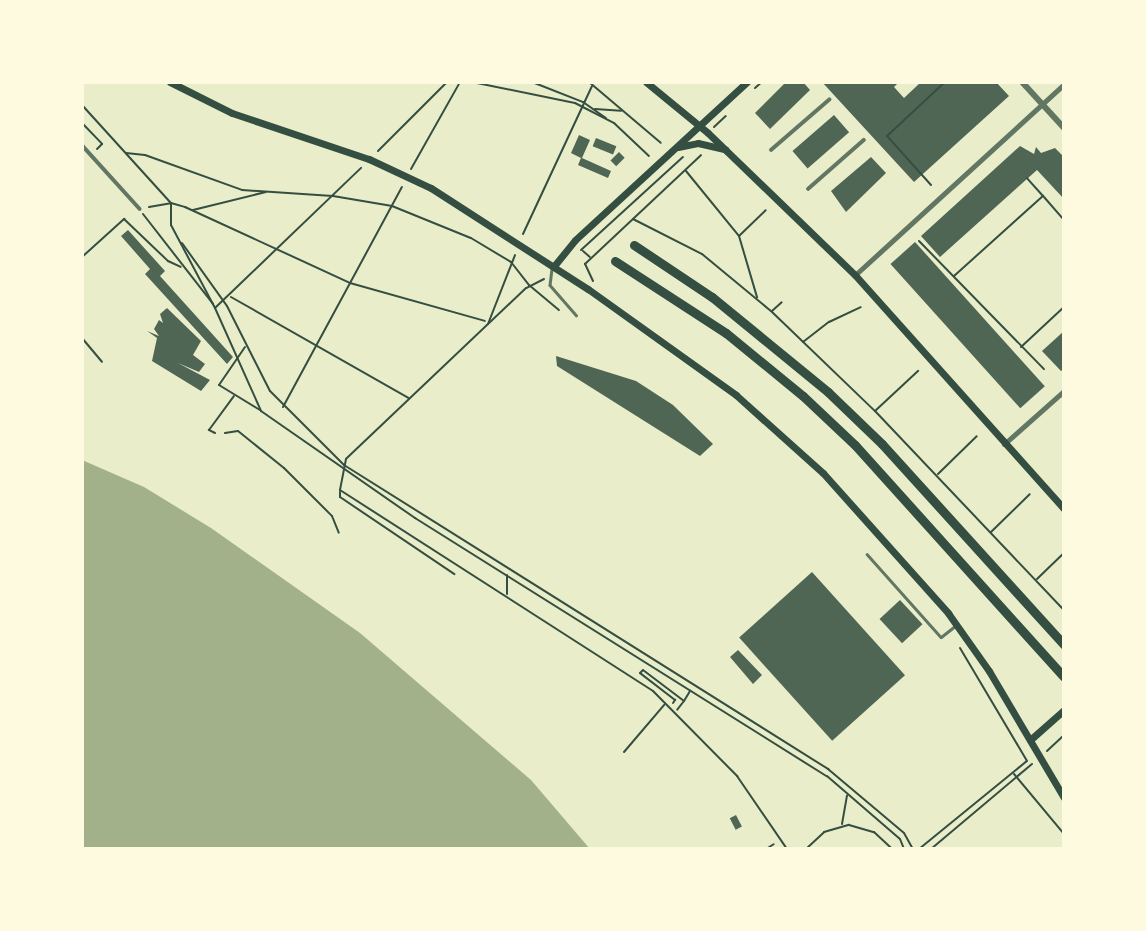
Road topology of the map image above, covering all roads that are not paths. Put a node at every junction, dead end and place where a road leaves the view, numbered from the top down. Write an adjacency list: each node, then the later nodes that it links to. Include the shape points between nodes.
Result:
1 (170, 82): 19 (main road, via 274,129 402,172)
2 (646, 82): 8 (main road)
3 (747, 82): 8 (main road)
4 (1022, 82): 7 (street)
5 (1064, 84): 7 (street)
6 (829, 100): 14 (street)
7 (1041, 105): 9 (street); 20 (street)
8 (699, 124): 12 (main road); 13 (main road)
9 (1064, 128)
10 (864, 140): 15 (street)
11 (82, 145): 16 (street)
12 (678, 147): 13 (main road, via 698,143); 19 (main road, via 575,240)
13 (725, 149): 20 (main road)
14 (771, 150)
15 (808, 189)
16 (140, 209)
17 (634, 245): 27 (highway, via 743,321 828,392 882,444)
18 (615, 261): 28 (highway, via 726,333 803,396 855,445)
19 (554, 266): 21 (lane, via 548,277); 26 (main road, via 687,357 768,422 862,515)
20 (855, 275): 23 (main road)
21 (576, 315)
22 (1064, 391): 23 (street)
23 (1004, 444): 24 (main road)
24 (1064, 509)
25 (867, 554): 26 (lane, via 941,638)
26 (957, 625): 30 (main road)
27 (1064, 645)
28 (1064, 677)
29 (1064, 710): 30 (main road)
30 (1030, 740): 31 (main road)
31 (1064, 798)

